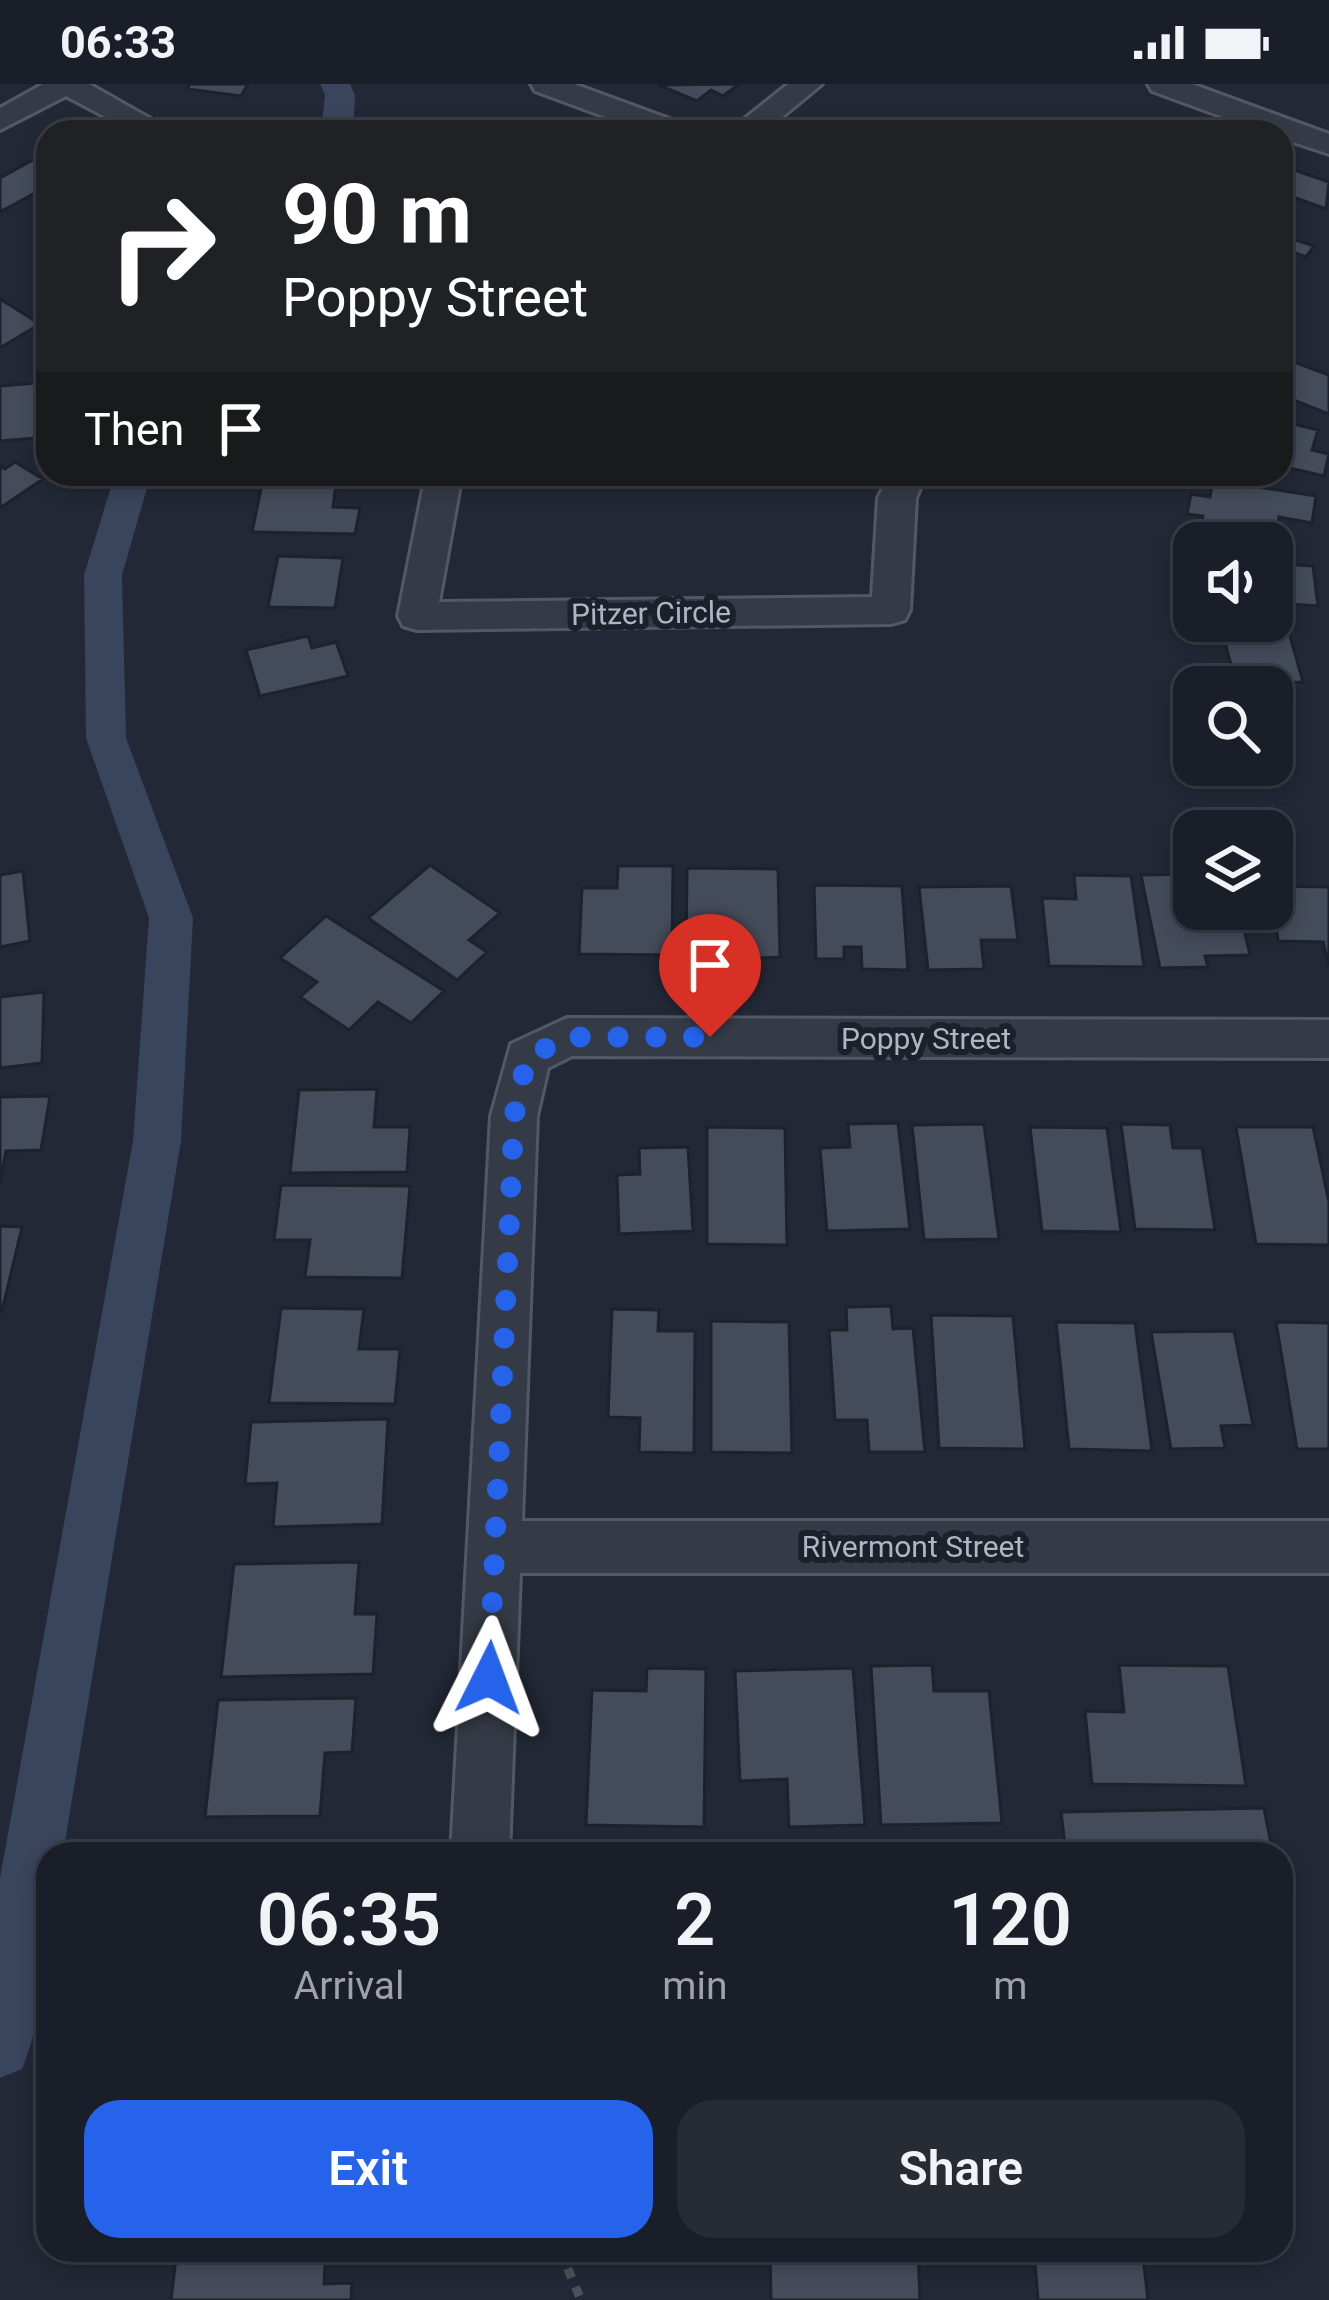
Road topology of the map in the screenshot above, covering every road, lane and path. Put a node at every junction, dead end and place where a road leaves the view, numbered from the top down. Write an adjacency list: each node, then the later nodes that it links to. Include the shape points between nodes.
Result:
1 (65, 84): 5 (street); 9 (street)
2 (546, 84): 6 (street)
3 (808, 84): 7 (street)
4 (1162, 84): 8 (street)
5 (135, 120)
6 (643, 120)
7 (760, 120)
8 (1225, 120)
9 (0, 121)
10 (1293, 137): 11 (street)
11 (1329, 145)
12 (442, 486): 13 (street, Pitzer Circle, via 417,616 891,610)
13 (902, 486)
14 (1329, 1039): 15 (street, Poppy Street, via 567,1037 527,1058 514,1116)
15 (496, 1546): 16 (street, Rivermont Street); 17 (street)
16 (1327, 1557)
17 (481, 1842)
18 (565, 2262): 19 (path)
19 (581, 2300)

